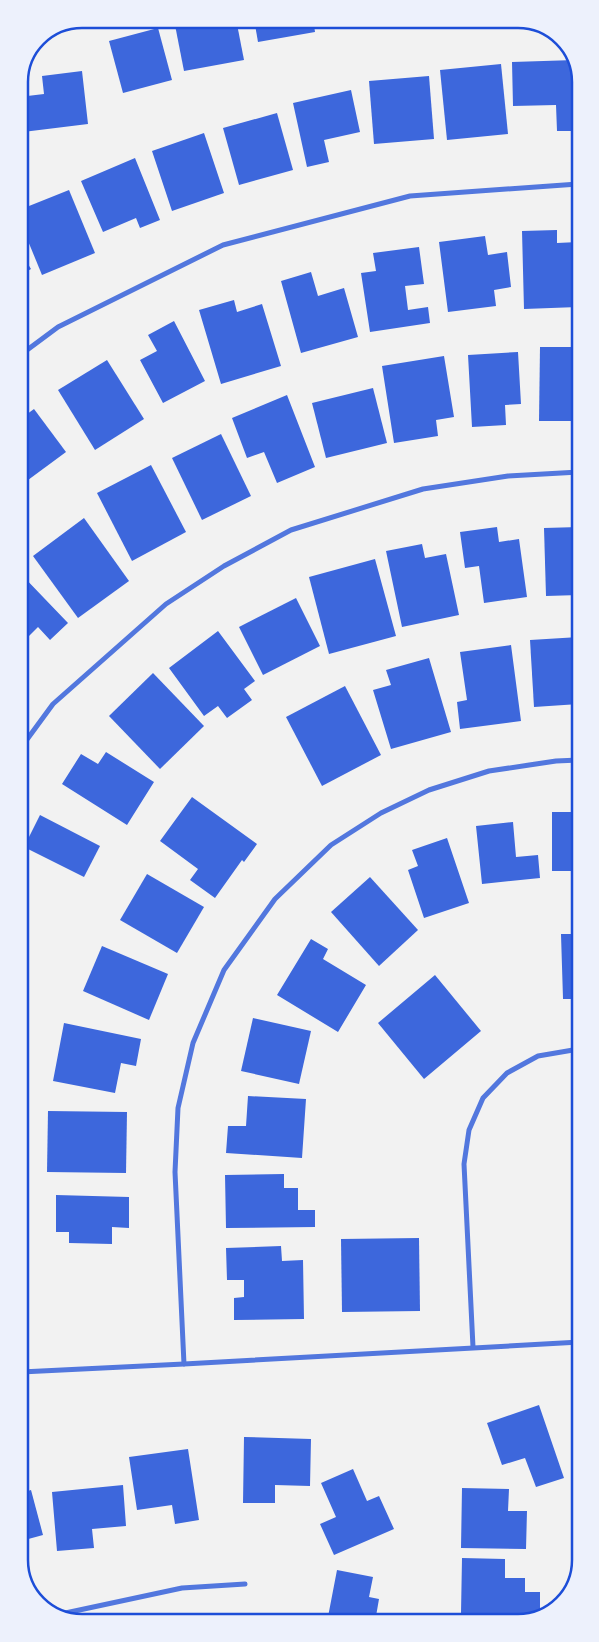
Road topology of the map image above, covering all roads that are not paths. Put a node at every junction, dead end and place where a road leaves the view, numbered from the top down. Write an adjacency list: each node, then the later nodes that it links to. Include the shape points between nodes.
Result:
1 (572, 184): 2 (street, via 410,196 223,245 58,328)
2 (28, 350)
3 (572, 472): 4 (street, via 508,476 423,489 291,530 224,566 166,604 53,704)
4 (28, 738)
5 (572, 760): 9 (street, via 490,771 429,790 381,813 331,845 275,899 224,970 193,1043 178,1108 175,1172)
6 (572, 1050): 8 (street, via 538,1056 507,1072 483,1098 469,1130 464,1164)
7 (572, 1342): 8 (street)
8 (472, 1347): 9 (street)
9 (184, 1364): 10 (street)
10 (28, 1372)
11 (245, 1584): 12 (street, via 182,1588)
12 (67, 1613)

